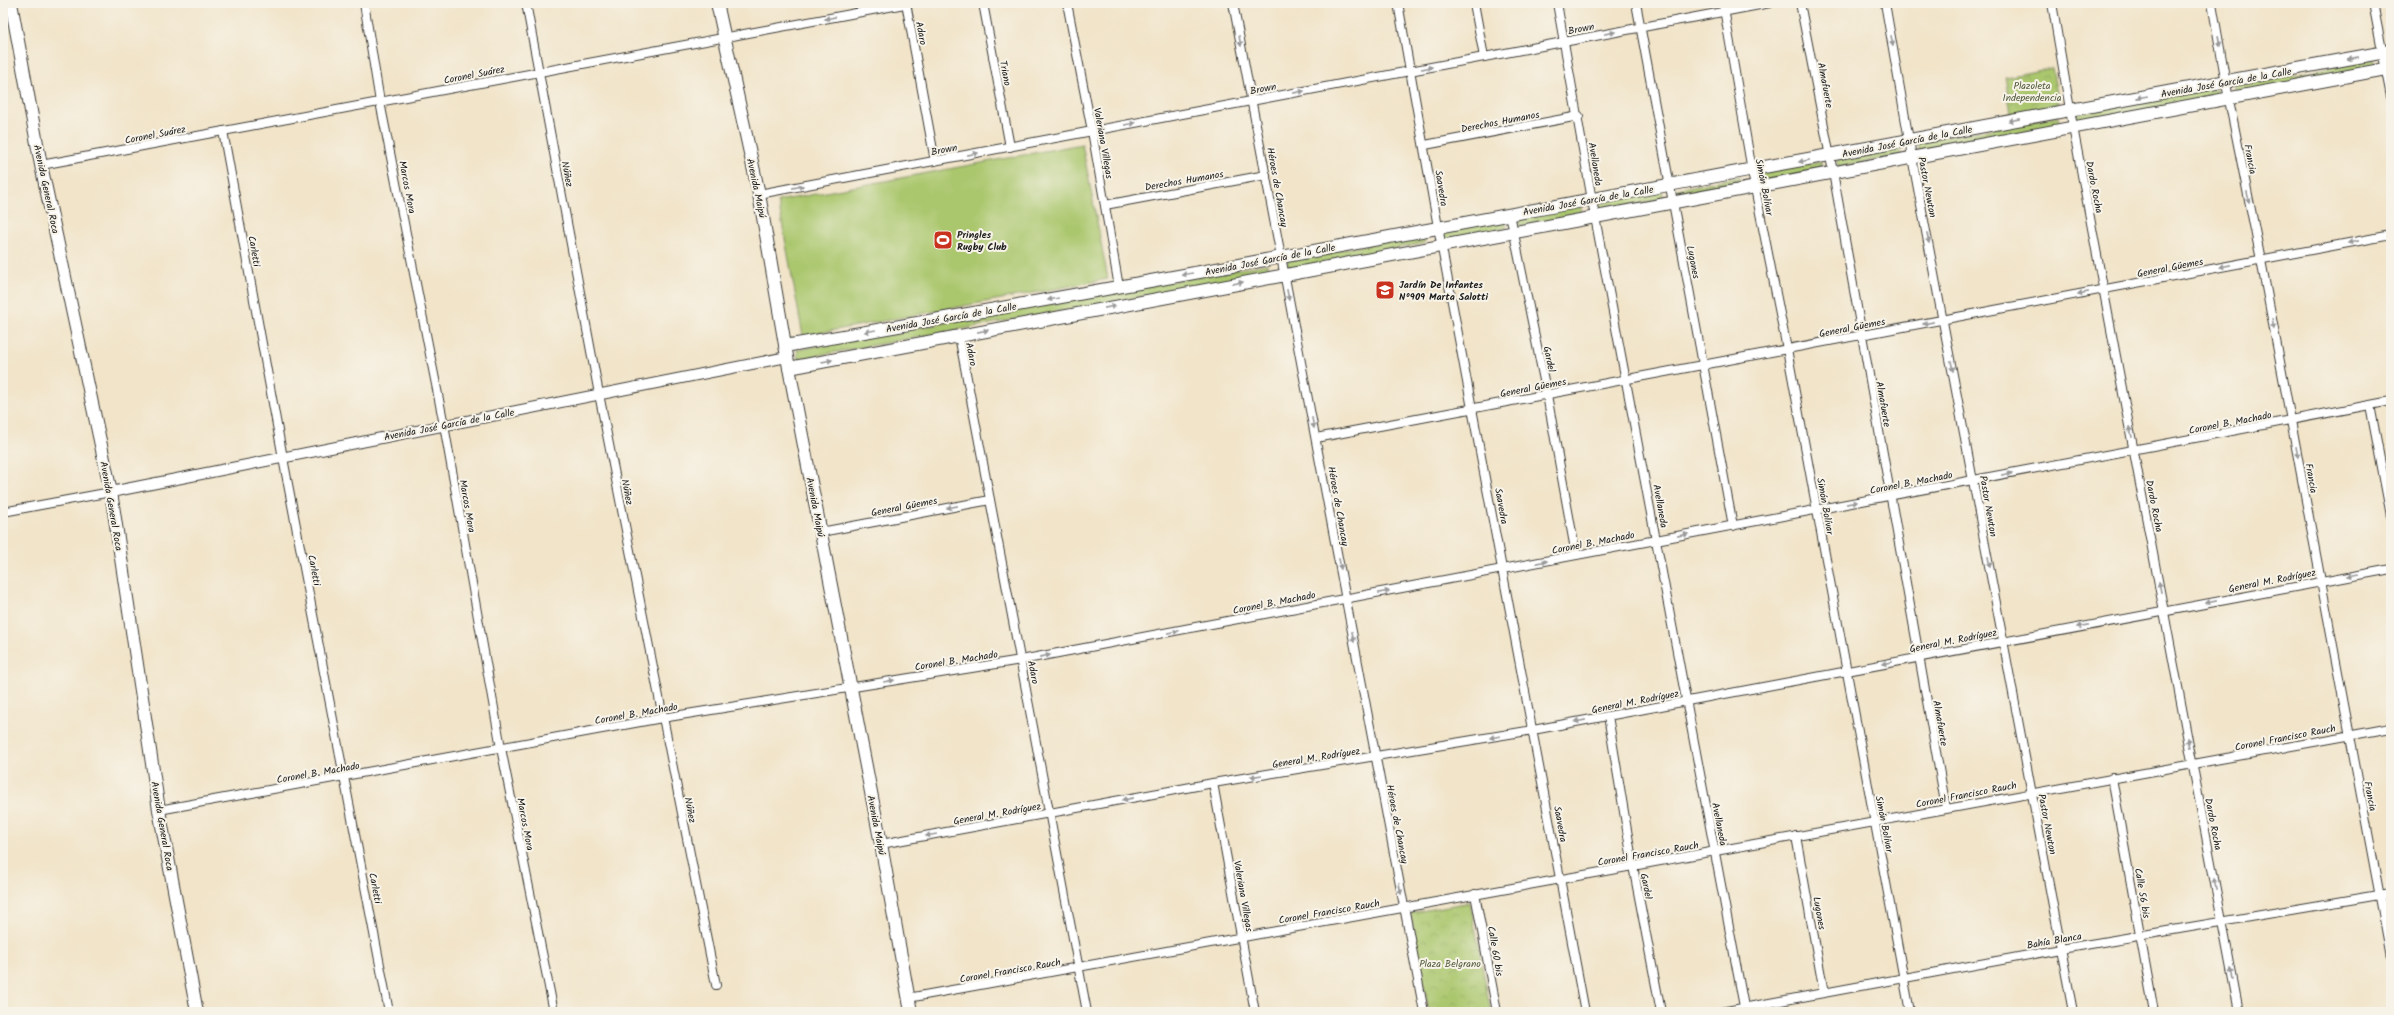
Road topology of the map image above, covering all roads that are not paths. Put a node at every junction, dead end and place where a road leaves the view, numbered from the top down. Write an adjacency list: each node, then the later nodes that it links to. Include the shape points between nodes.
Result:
1 (11, 3): 45 (main road, Avenida General Roca)
2 (364, 3): 33 (street, Marcos Mora)
3 (526, 3): 28 (street, Núñez)
4 (717, 3): 22 (main road, Avenida Maipú)
5 (907, 3): 22 (street, Coronel Suárez, one-way to 22); 44 (street, Adaro)
6 (983, 3): 41 (street, Triano)
7 (1066, 3): 38 (street, Valeriana Villegas)
8 (1233, 3): 31 (street, Héroes de Chancay, one-way to 31)
9 (1398, 3): 27 (street, Saavedra)
10 (1474, 3): 25 (street)
11 (1557, 3): 23 (street, Avellaneda)
12 (1636, 3): 21 (street, Lugones)
13 (1723, 3): 20 (street, Simón Bolívar)
14 (1770, 3): 20 (street, Brown)
15 (1800, 3): 42 (street, Almafuerte)
16 (1885, 3): 39 (street, Pastor Newton, one-way to 39)
17 (2052, 3): 34 (street, Dardo Rocha)
18 (2212, 3): 29 (street, Francia, one-way to 29)
19 (2373, 3): 24 (street)
20 (1724, 12): 21 (street, Brown); 46 (street, Simón Bolívar)
21 (1640, 28): 23 (street, Brown, one-way to 21); 49 (street, Lugones)
22 (723, 38): 28 (street, Coronel Suárez); 51 (main road, Avenida Maipú)
23 (1565, 42): 25 (street, Brown); 35 (street, Avellaneda)
24 (2386, 52): 26 (street); 29 (main road, Avenida José García de la Calle, one-way to 29)
25 (1484, 57): 27 (street, Brown, one-way to 25)
26 (2388, 68): 30 (street); 32 (main road, Avenida José García de la Calle)
27 (1411, 71): 31 (street, Brown, one-way to 27); 40 (street, Saavedra)
28 (539, 72): 33 (street, Coronel Suárez); 73 (street, Núñez)
29 (2226, 82): 32 (street, Francia); 34 (main road, Avenida José García de la Calle, one-way to 34)
30 (2391, 97)
31 (1252, 100): 38 (street, Brown, one-way to 31); 48 (street, Héroes de Chancay)
32 (2229, 100): 36 (main road, Avenida José García de la Calle); 62 (street, Francia, one-way to 62)
33 (380, 102): 37 (street, Coronel Suárez); 79 (street, Marcos Mora)
34 (2070, 109): 36 (street, Dardo Rocha); 39 (main road, Avenida José García de la Calle, one-way to 39)
35 (1578, 116): 40 (street, Derechos Humanos); 52 (street, Avellaneda)
36 (2073, 127): 43 (main road, Avenida José García de la Calle); 65 (street, Dardo Rocha)
37 (223, 131): 45 (street, Coronel Suárez); 82 (street, Carletti)
38 (1092, 131): 41 (street, Brown); 54 (street, Valeriana Villegas)
39 (1909, 140): 42 (main road, Avenida José García de la Calle); 43 (street, Pastor Newton)
40 (1425, 145): 57 (street, Saavedra)
41 (1010, 147): 44 (street, Brown, one-way to 41)
42 (1830, 156): 46 (main road, Avenida José García de la Calle, one-way to 46); 47 (street, Almafuerte)
43 (1912, 156): 47 (main road, Avenida José García de la Calle); 66 (street, Pastor Newton, one-way to 66)
44 (935, 161): 51 (street, Brown, one-way to 44)
45 (41, 165): 84 (main road, Avenida General Roca)
46 (1752, 171): 49 (main road, Avenida José García de la Calle); 50 (street, Simón Bolívar)
47 (1833, 172): 50 (main road, Avenida José García de la Calle); 67 (street, Almafuerte)
48 (1266, 175): 54 (street, Derechos Humanos); 61 (street, Héroes de Chancay)
49 (1669, 186): 52 (main road, Avenida José García de la Calle); 53 (street, Lugones)
50 (1755, 188): 53 (main road, Avenida José García de la Calle); 69 (street, Simón Bolívar)
51 (759, 194): 70 (main road, Avenida Maipú)
52 (1592, 200): 55 (main road, Avenida José García de la Calle); 56 (street, Avellaneda)
53 (1672, 203): 56 (main road, Avenida José García de la Calle); 71 (street, Lugones)
54 (1105, 205): 64 (street, Valeriana Villegas)
55 (1510, 214): 57 (main road, Avenida José García de la Calle); 58 (street, Gardel)
56 (1595, 217): 58 (main road, Avenida José García de la Calle); 72 (street, Avellaneda)
57 (1438, 227): 60 (street, Saavedra); 61 (main road, Avenida José García de la Calle)
58 (1514, 233): 60 (main road, Avenida José García de la Calle); 74 (street, Gardel)
59 (2391, 235): 62 (street, General Güemes, one-way to 62)
60 (1442, 245): 63 (main road, Avenida José García de la Calle); 77 (street, Saavedra)
61 (1280, 257): 63 (street, Héroes de Chancay); 64 (main road, Avenida José García de la Calle, one-way to 64)
62 (2261, 260): 65 (street, General Güemes, one-way to 65); 78 (street, Francia, one-way to 78)
63 (1283, 274): 68 (main road, Avenida José García de la Calle, one-way to 63); 80 (street, Héroes de Chancay, one-way to 80)
64 (1119, 287): 70 (main road, Avenida José García de la Calle, one-way to 70)
65 (2105, 289): 66 (street, General Güemes, one-way to 66); 81 (street, Dardo Rocha, one-way to 65)
66 (1944, 320): 67 (street, General Güemes, one-way to 67); 83 (street, Pastor Newton, one-way to 83)
67 (1862, 335): 69 (street, General Güemes); 85 (street, Almafuerte)
68 (959, 336): 70 (main road, Avenida José García de la Calle, one-way to 68); 86 (street, Adaro)
69 (1787, 349): 71 (street, General Güemes); 87 (street, Simón Bolívar)
70 (787, 357): 73 (street, Avenida José García de la Calle); 91 (main road, Avenida Maipú)
71 (1704, 365): 72 (street, General Güemes); 90 (street, Lugones)
72 (1627, 380): 74 (street, General Güemes); 92 (street, Avellaneda)
73 (599, 394): 79 (street, Avenida José García de la Calle); 106 (street, Núñez)
74 (1547, 395): 77 (street, General Güemes); 93 (street, Gardel)
75 (2391, 401): 76 (street, Coronel B. Machado)
76 (2370, 405): 78 (street, Coronel B. Machado); 89 (street)
77 (1474, 409): 80 (street, General Güemes); 94 (street, Saavedra)
78 (2291, 420): 81 (street, Coronel B. Machado); 96 (street, Francia, one-way to 96)
79 (444, 425): 82 (street, Avenida José García de la Calle); 110 (street, Marcos Mora)
80 (1316, 438): 97 (street, Héroes de Chancay, one-way to 97)
81 (2134, 450): 83 (street, Coronel B. Machado, one-way to 81); 98 (street, Dardo Rocha, one-way to 81)
82 (283, 458): 84 (street, Avenida José García de la Calle); 113 (street, Carletti)
83 (1974, 480): 85 (street, Coronel B. Machado); 99 (street, Pastor Newton, one-way to 99)
84 (111, 492): 88 (street); 118 (main road, Avenida General Roca)
85 (1891, 496): 87 (street, Coronel B. Machado, one-way to 85); 100 (street, Almafuerte)
86 (990, 500): 91 (street, General Güemes, one-way to 91); 101 (street, Adaro)
87 (1817, 510): 90 (street, Coronel B. Machado); 102 (street, Simón Bolívar)
88 (3, 512)
89 (2391, 516)
90 (1733, 526): 92 (street, Coronel B. Machado, one-way to 90)
91 (821, 532): 103 (main road, Avenida Maipú)
92 (1657, 540): 93 (street, Coronel B. Machado); 104 (street, Avellaneda)
93 (1576, 555): 94 (street, Coronel B. Machado, one-way to 93)
94 (1503, 569): 97 (street, Coronel B. Machado, one-way to 94); 108 (street, Saavedra)
95 (2391, 569): 96 (street, General M. Rodríguez, one-way to 96)
96 (2321, 581): 98 (street, General M. Rodríguez, one-way to 98); 109 (street, Francia)
97 (1346, 599): 101 (street, Coronel B. Machado, one-way to 97); 111 (street, Héroes de Chancay, one-way to 111)
98 (2164, 611): 99 (street, General M. Rodríguez, one-way to 99); 112 (street, Dardo Rocha, one-way to 98)
99 (2003, 641): 100 (street, General M. Rodríguez); 116 (street, Pastor Newton)
100 (1919, 657): 102 (street, General M. Rodríguez, one-way to 102); 117 (street, Almafuerte)
101 (1021, 660): 103 (street, Coronel B. Machado, one-way to 101); 119 (street, Adaro)
102 (1847, 671): 104 (street, General M. Rodríguez); 120 (street, Simón Bolívar)
103 (851, 686): 106 (street, Coronel B. Machado); 122 (main road, Avenida Maipú)
104 (1687, 701): 105 (street, General M. Rodríguez); 123 (street, Avellaneda)
105 (1608, 716): 108 (street, General M. Rodríguez, one-way to 108); 124 (street, Gardel)
106 (662, 718): 110 (street, Coronel B. Machado); 137 (street, Núñez)
107 (2391, 728): 109 (street, Coronel Francisco Rauch)
108 (1533, 730): 111 (street, General M. Rodríguez, one-way to 111); 125 (street, Saavedra)
109 (2350, 735): 112 (street, Coronel Francisco Rauch); 128 (street, Francia)
110 (501, 748): 113 (street, Coronel B. Machado); 143 (street, Marcos Mora)
111 (1375, 757): 115 (street, General M. Rodríguez, one-way to 115); 129 (street, Héroes de Chancay, one-way to 129)
112 (2193, 764): 114 (street, Coronel Francisco Rauch); 130 (street, Dardo Rocha, one-way to 112)
113 (345, 778): 118 (street, Coronel B. Machado); 142 (street, Carletti)
114 (2112, 778): 116 (street, Coronel Francisco Rauch); 131 (street, Calle 56 bis)
115 (1213, 783): 119 (street, General M. Rodríguez, one-way to 119); 132 (street, Valeriana Villegas)
116 (2032, 792): 117 (street, Coronel Francisco Rauch); 133 (street, Pastor Newton)
117 (1946, 808): 120 (street, Coronel Francisco Rauch)
118 (159, 810): 141 (main road, Avenida General Roca)
119 (1050, 813): 122 (street, General M. Rodríguez, one-way to 122); 135 (street, Adaro)
120 (1874, 821): 121 (street, Coronel Francisco Rauch); 136 (street, Simón Bolívar)
121 (1796, 836): 123 (street, Coronel Francisco Rauch); 138 (street, Lugones)
122 (881, 844): 139 (main road, Avenida Maipú)
123 (1715, 851): 124 (street, Coronel Francisco Rauch); 140 (street, Avellaneda)
124 (1633, 866): 125 (street, Coronel Francisco Rauch); 150 (street, Gardel)
125 (1560, 878): 127 (street, Coronel Francisco Rauch); 149 (street, Saavedra)
126 (2391, 893): 128 (street, Bahía Blanca)
127 (1475, 894): 129 (street, Coronel Francisco Rauch); 148 (street, Calle 60 bis)
128 (2380, 895): 130 (street, Bahía Blanca); 134 (street, Francia)
129 (1403, 907): 132 (street, Coronel Francisco Rauch); 147 (street, Héroes de Chancay)
130 (2222, 922): 131 (street, Bahía Blanca); 155 (street, Dardo Rocha, one-way to 130)
131 (2140, 936): 133 (street, Bahía Blanca); 154 (street, Calle 56 bis)
132 (1241, 937): 135 (street, Coronel Francisco Rauch); 146 (street, Valeriana Villegas)
133 (2061, 949): 136 (street, Bahía Blanca); 153 (street, Pastor Newton)
134 (2391, 956)
135 (1079, 968): 139 (street, Coronel Francisco Rauch); 145 (street, Adaro)
136 (1904, 978): 138 (street, Bahía Blanca); 152 (street, Simón Bolívar)
137 (716, 984)
138 (1824, 993): 140 (street, Bahía Blanca)
139 (908, 998): 144 (main road, Avenida Maipú)
140 (1745, 1010): 151 (street, Bahía Blanca)
141 (197, 1012)
142 (389, 1012)
143 (554, 1012)
144 (911, 1012)
145 (1087, 1012)
146 (1255, 1012)
147 (1424, 1012)
148 (1497, 1012)
149 (1585, 1012)
150 (1661, 1012)
151 (1721, 1012)
152 (1910, 1012)
153 (2072, 1012)
154 (2154, 1012)
155 (2239, 1012)

